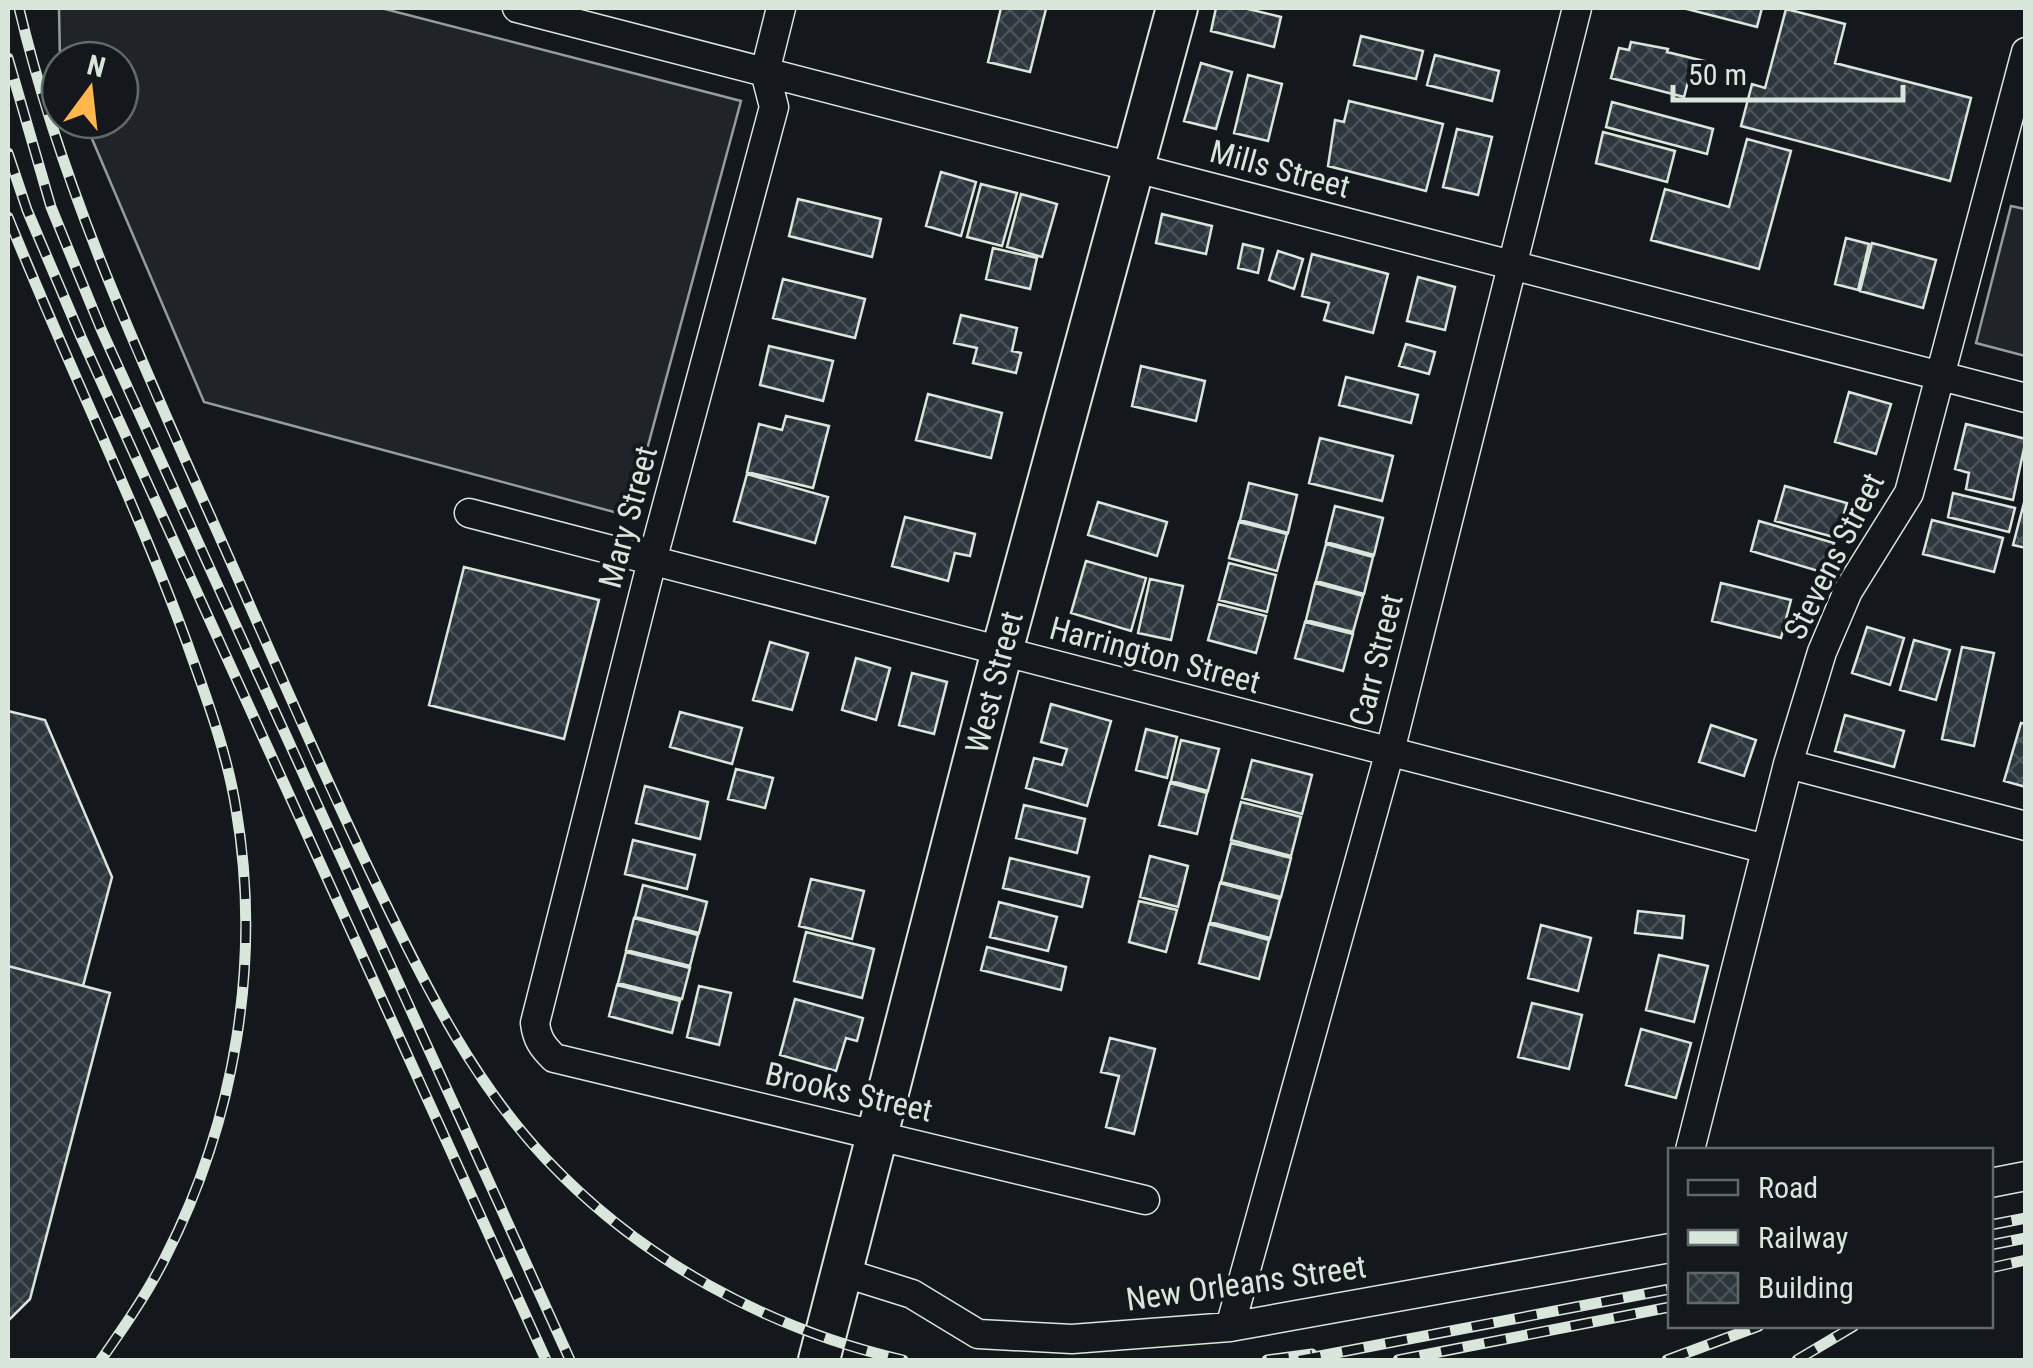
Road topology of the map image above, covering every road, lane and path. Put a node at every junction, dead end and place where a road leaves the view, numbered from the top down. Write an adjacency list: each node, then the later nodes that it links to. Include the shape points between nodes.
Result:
1 (517, 8): 6 (street, Mills Street)
2 (781, 8): 6 (street, Mary Street)
3 (1177, 8): 7 (street, West Street)
4 (1577, 8): 8 (street, Carr Street)
5 (2026, 52): 9 (street, Stevens Street)
6 (765, 72): 7 (street, Mills Street); 12 (street, Mary Street, via 774,106)
7 (1134, 167): 8 (street, Mills Street); 13 (street, West Street)
8 (1510, 264): 9 (street, Mills Street); 14 (street, Carr Street)
9 (1941, 376): 10 (street, Mills Street); 15 (street, Stevens Street, via 1908,493 1848,591)
10 (2026, 398)
11 (469, 513): 12 (street, Harrington Street)
12 (652, 560): 13 (street, Harrington Street); 18 (street, Mary Street, via 535,1023)
13 (1002, 651): 14 (street, Harrington Street); 19 (street, West Street)
14 (1390, 752): 17 (street, Harrington Street); 26 (street, Carr Street)
15 (1788, 764): 16 (street); 17 (street, Stevens Street)
16 (2026, 826)
17 (1766, 849): 20 (street, Stevens Street)
18 (541, 1045): 19 (street, Brooks Street, via 564,1061)
19 (876, 1134): 23 (street, Brooks Street); 25 (street, West Street)
20 (1691, 1148)
21 (2026, 1176): 22 (street)
22 (1993, 1182)
23 (1145, 1200)
24 (1668, 1242): 26 (street, New Orleans Street)
25 (842, 1272): 26 (street, New Orleans Street, via 912,1294 978,1334 1072,1339); 27 (street, West Street)
26 (1230, 1327)
27 (819, 1360)

